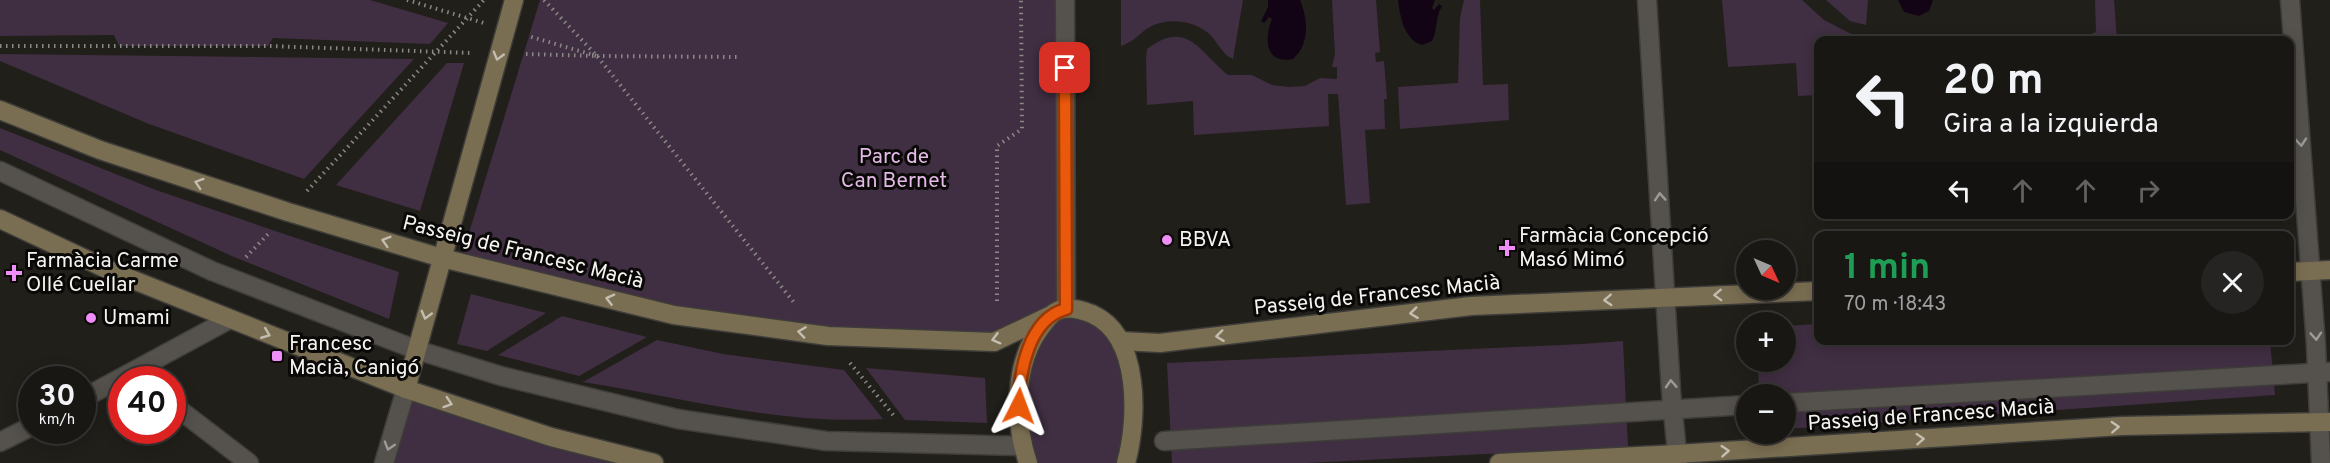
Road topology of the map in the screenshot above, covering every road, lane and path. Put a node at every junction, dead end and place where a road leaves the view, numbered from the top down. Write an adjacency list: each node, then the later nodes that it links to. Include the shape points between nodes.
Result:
1 (407, 0): 9 (path)
2 (484, 0): 9 (path)
3 (513, 0): 10 (street)
4 (544, 0): 16 (path)
5 (1021, 0): 29 (path, via 1022,129 997,146)
6 (1065, 0): 31 (street)
7 (1647, 0): 28 (street, one-way to 7)
8 (2290, 0): 11 (street, one-way to 11)
9 (467, 18): 10 (path); 13 (path)
10 (506, 29): 15 (street); 16 (path)
11 (2293, 36)
12 (0, 46): 13 (path, via 268,46)
13 (438, 52): 15 (path); 20 (path)
14 (2294, 52): 25 (street, one-way to 25)
15 (499, 53): 16 (path); 22 (street, one-way to 22)
16 (597, 56): 17 (path); 30 (path)
17 (740, 57)
18 (0, 110): 20 (street, Passeig de Francesc Macià, one-way to 18, via 100,150)
19 (0, 171): 26 (street)
20 (288, 212): 22 (street, Passeig de Francesc Macià, one-way to 20); 26 (path)
21 (0, 219): 32 (street, via 111,272)
22 (442, 258): 33 (street, Passeig de Francesc Macià, one-way to 22, via 674,315); 35 (street, one-way to 35)
23 (2330, 270): 25 (street)
24 (2294, 272): 25 (street)
25 (2311, 272): 37 (street, one-way to 37)
26 (229, 277): 35 (street)
27 (1814, 291): 28 (street, Passeig de Francesc Macià, one-way to 28)
28 (1667, 297): 34 (street, Passeig de Francesc Macià, one-way to 34, via 1471,306 1160,344); 41 (street, one-way to 28)
29 (997, 301)
30 (797, 306)
31 (1058, 312): 33 (street, Passeig de Francesc Macià, one-way to 33, via 994,342); 34 (street, via 1085,311 1097,316); 48 (street, via 1036,333 1021,373 1019,394)
32 (230, 319): 36 (street); 38 (street, one-way to 38)
33 (828, 336): 43 (path)
34 (1121, 341): 53 (street, via 1133,383 1134,407)
35 (417, 350): 38 (street); 48 (street, via 501,376 678,419 826,441)
36 (153, 366)
37 (2324, 373): 39 (street, Passeig de Francesc Macià); 44 (street)
38 (406, 389): 51 (street, one-way to 51); 52 (street, one-way to 52, via 551,437)
39 (1796, 402)
40 (1736, 406): 41 (street)
41 (1672, 410): 46 (street); 49 (street)
42 (186, 415): 50 (street)
43 (898, 422)
44 (2324, 422): 49 (street, Passeig de Francesc Macià, one-way to 44, via 2121,426); 55 (street)
45 (18, 433): 47 (street)
46 (1164, 441)
47 (0, 442)
48 (1025, 455)
49 (1677, 459): 54 (street, Passeig de Francesc Macià)
50 (249, 463)
51 (384, 463)
52 (654, 463)
53 (1126, 463)
54 (1499, 463)
55 (2321, 463)

